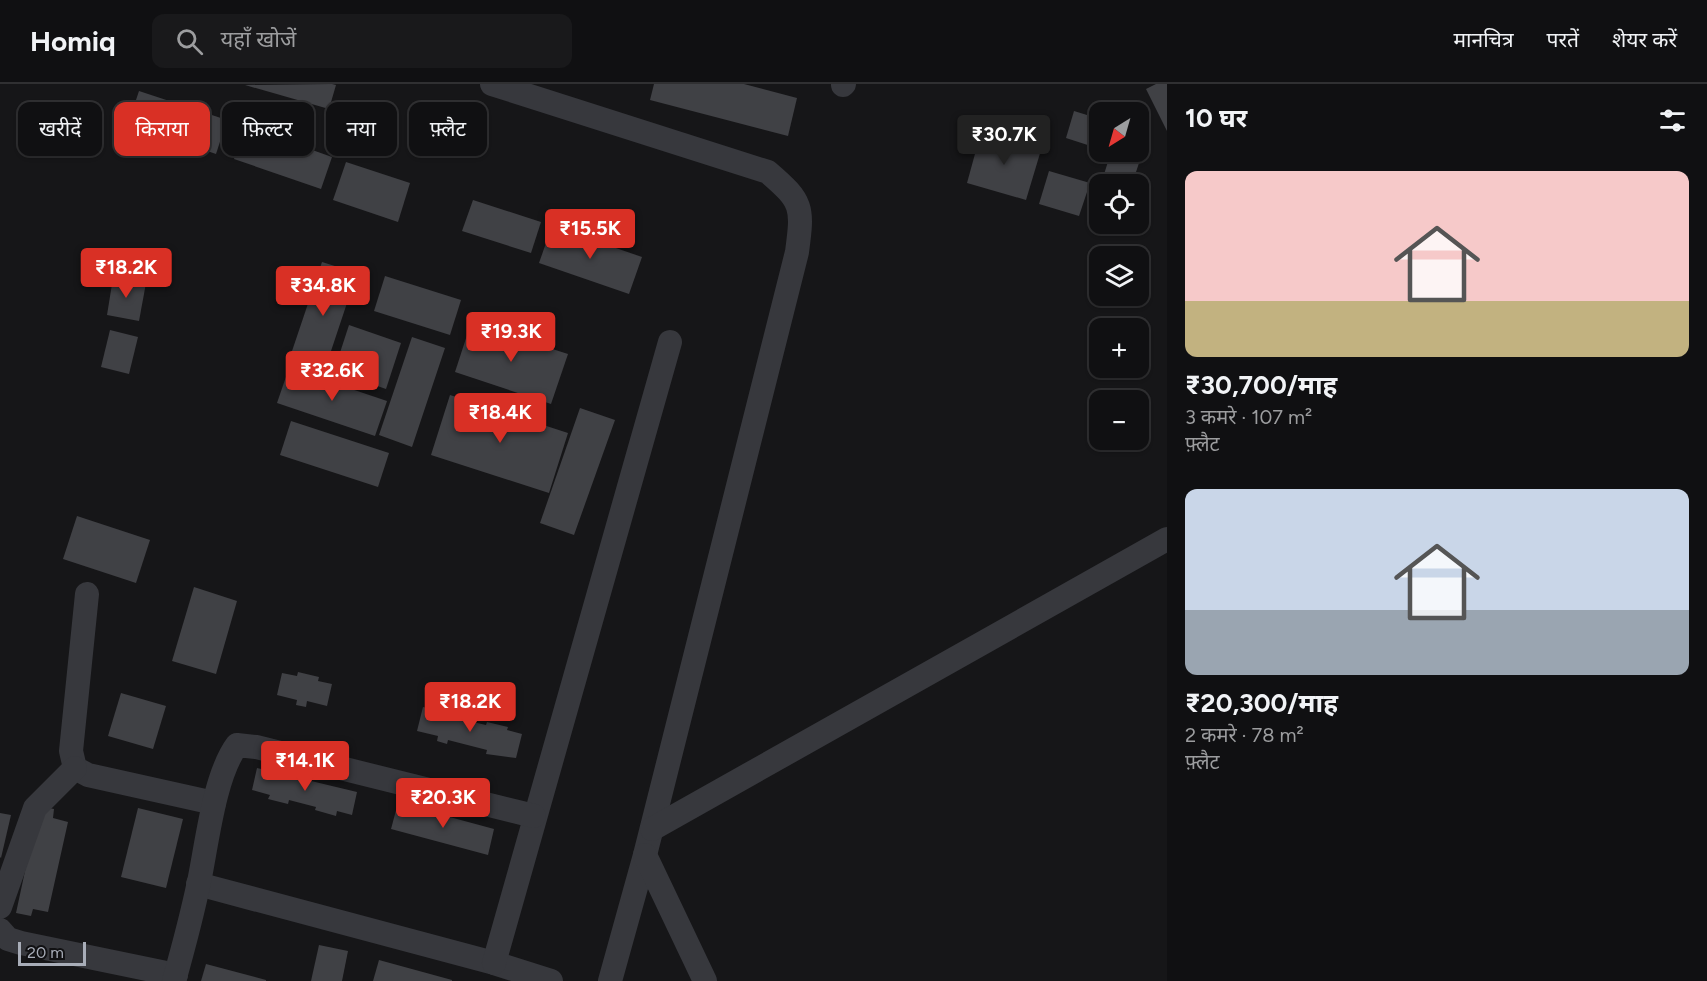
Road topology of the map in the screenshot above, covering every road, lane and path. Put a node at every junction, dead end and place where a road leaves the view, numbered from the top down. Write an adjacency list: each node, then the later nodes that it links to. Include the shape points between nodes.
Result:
1 (492, 84): 8 (street, via 768,172 792,193 802,214 797,252)
2 (670, 342): 7 (street)
3 (1167, 538): 8 (street)
4 (87, 594): 5 (street, via 71,751)
5 (75, 768): 6 (street, via 88,775); 11 (street, via 35,808)
6 (214, 803): 7 (street, via 237,745); 10 (street)
7 (534, 816): 13 (street)
8 (652, 830): 9 (street)
9 (645, 855): 16 (street); 17 (street)
10 (198, 884): 13 (street); 14 (street)
11 (0, 907)
12 (0, 930): 14 (street, via 8,939)
13 (494, 963): 15 (street)
14 (175, 978)
15 (551, 981)
16 (610, 981)
17 (705, 981)

